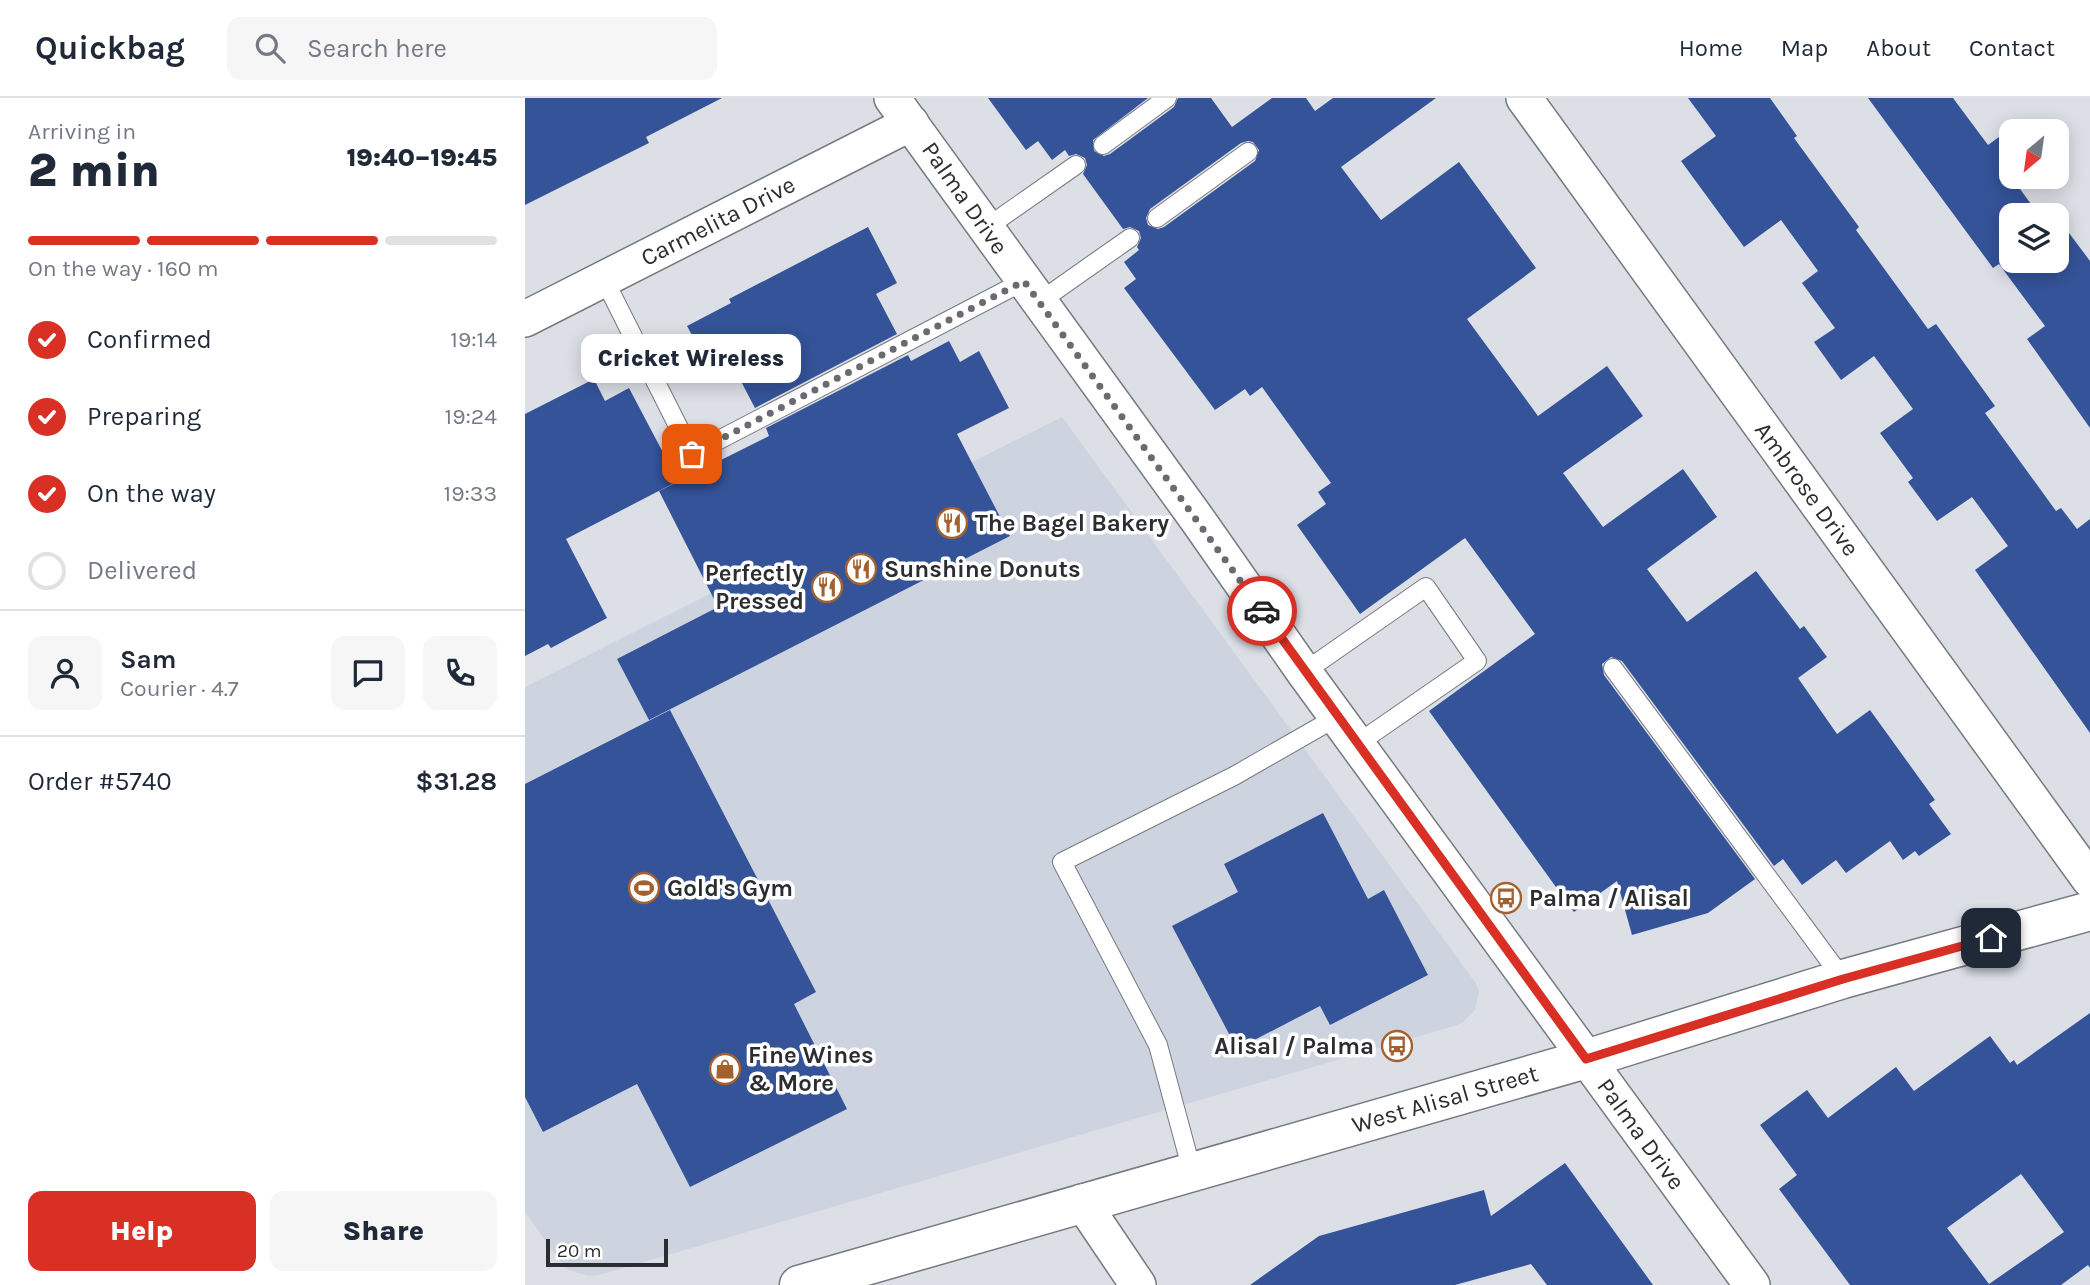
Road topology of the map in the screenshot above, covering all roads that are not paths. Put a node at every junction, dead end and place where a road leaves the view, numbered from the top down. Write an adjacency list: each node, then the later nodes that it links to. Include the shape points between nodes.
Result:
1 (1167, 98): 4 (lane)
2 (1524, 98): 17 (street, Ambrose Drive)
3 (902, 110): 8 (street, Palma Drive); 10 (street, Carmelita Drive)
4 (1103, 145)
5 (1248, 152): 7 (lane)
6 (1076, 165): 8 (lane)
7 (1157, 218)
8 (986, 228): 11 (street, Palma Drive)
9 (1130, 238): 11 (lane)
10 (604, 279): 11 (lane, via 692,454); 12 (street, Carmelita Drive)
11 (1031, 292): 14 (street, Palma Drive)
12 (525, 319)
13 (1613, 668): 19 (lane)
14 (1304, 672): 15 (street, Palma Drive); 16 (lane, via 1426,587 1477,662)
15 (1337, 717): 16 (street, Palma Drive); 21 (lane, via 1234,776 1062,862 1158,1045)
16 (1357, 744): 20 (street, Palma Drive)
17 (2090, 880)
18 (2090, 911): 19 (main road, West Alisal Street)
19 (1843, 979): 20 (main road, West Alisal Street)
20 (1586, 1059): 21 (main road, West Alisal Street); 25 (street, Palma Drive)
21 (1192, 1171): 22 (main road, West Alisal Street)
22 (1082, 1202): 23 (main road, West Alisal Street); 24 (street)
23 (799, 1285)
24 (1138, 1285)
25 (1752, 1285)

